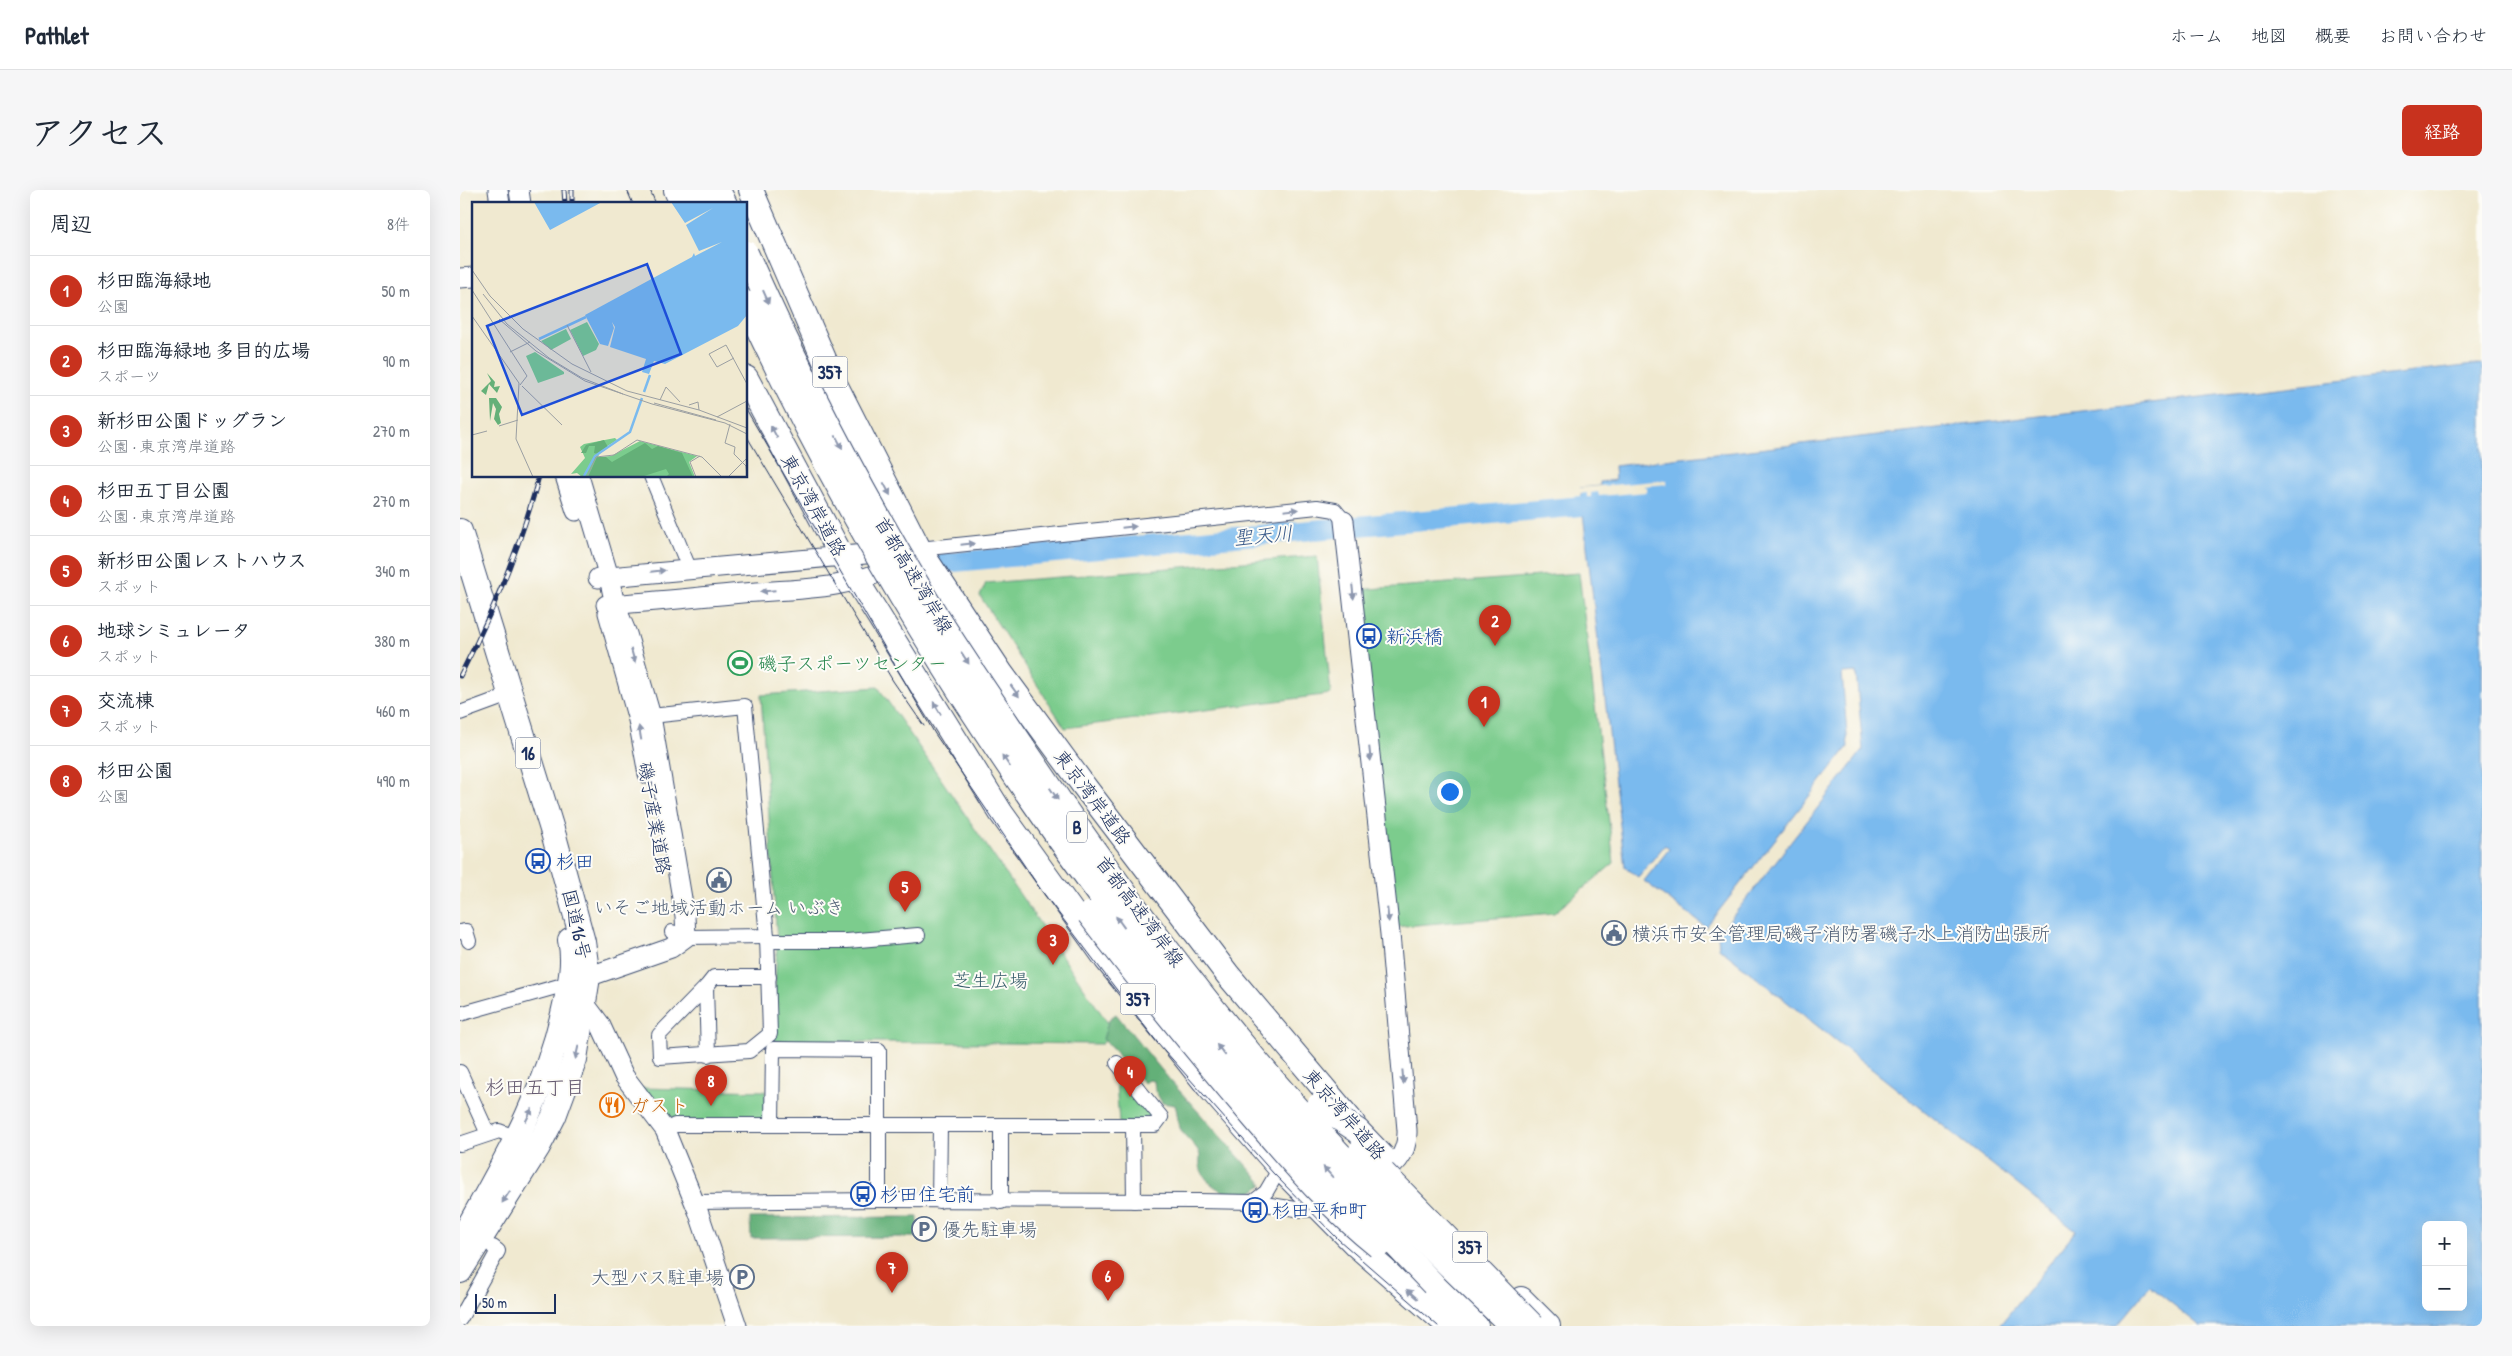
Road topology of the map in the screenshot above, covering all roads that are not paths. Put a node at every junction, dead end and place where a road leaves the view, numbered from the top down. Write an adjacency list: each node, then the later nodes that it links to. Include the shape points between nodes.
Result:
1 (661, 190): 6 (highway)
2 (676, 190): 7 (highway)
3 (694, 190): 8 (highway)
4 (718, 190): 5 (highway)
5 (740, 194)
6 (665, 202)
7 (681, 202)
8 (700, 202)
9 (748, 210): 18 (highway, 東京湾岸道路 / 357, one-way to 18)
10 (748, 258): 69 (highway, 首都高速湾岸線 / B, one-way to 69, bridge, via 822,409 924,596 1072,820 1158,937 1249,1052 1385,1201)
11 (748, 307): 64 (highway, 首都高速湾岸線 / B, one-way to 11, bridge, via 1235,1067 1140,950 1055,833 904,604 850,509)
12 (750, 386): 19 (highway, 東京湾岸道路 / 357, one-way to 12)
13 (566, 478): 22 (street, 磯子産業道路)
14 (579, 478): 22 (street, 磯子産業道路)
15 (652, 478): 21 (street)
16 (1344, 521): 18 (street, one-way to 16, via 1317,507 1335,510); 53 (street, one-way to 53, via 1390,934 1407,1130 1405,1149)
17 (460, 532): 27 (highway, 国道16号 / 16)
18 (919, 549): 19 (street); 23 (street, via 890,567); 31 (highway, 東京湾岸道路 / 357, one-way to 31, via 1001,673)
19 (842, 557): 21 (street); 23 (highway, 東京湾岸道路 / 357)
20 (460, 564): 27 (highway, 国道16号 / 16)
21 (689, 568): 22 (street, one-way to 21)
22 (604, 577): 25 (street, 磯子産業道路)
23 (857, 580): 24 (street); 26 (highway, 東京湾岸道路 / 357)
24 (817, 587): 25 (street, one-way to 25); 26 (street, via 849,594 861,601)
25 (611, 605): 29 (street, 磯子産業道路, one-way to 29, via 627,634); 32 (street, 磯子産業道路, one-way to 25, via 673,919 638,720)
26 (886, 626): 30 (highway, 東京湾岸道路 / 357, one-way to 26)
27 (505, 697): 28 (street); 35 (highway, 国道16号 / 16, via 554,836)
28 (460, 713)
29 (651, 716): 32 (street, 磯子産業道路, via 685,916); 34 (street, via 745,706)
30 (957, 742): 52 (highway, 東京湾岸道路 / 357, via 1001,813 1106,959 1208,1086); 64 (highway, B, bridge, via 1195,1049 1287,1155 1364,1234)
31 (1084, 786): 53 (highway, 東京湾岸道路 / 357, via 1234,983); 70 (highway, 357, bridge, via 1099,826 1111,846 1194,954 1319,1104)
32 (679, 935): 34 (street); 35 (street, via 663,938)
33 (918, 935): 34 (street, via 847,941)
34 (767, 938): 36 (street)
35 (582, 974): 38 (highway, 国道16号 / 16); 39 (street); 50 (highway, 国道16号 / 16, one-way to 35, via 548,1069)
36 (769, 977): 37 (street, via 714,977); 40 (street, via 770,1034 749,1051)
37 (706, 987): 40 (street); 40 (street, via 659,1034 660,1057)
38 (585, 1004): 48 (street, via 600,1024 624,1076); 63 (highway, 国道16号 / 16, one-way to 63, via 575,1059 554,1116)
39 (460, 1014)
40 (708, 1055)
41 (1116, 1063): 47 (street, via 1161,1117 1155,1125)
42 (460, 1072): 49 (street)
43 (772, 1124): 44 (street); 44 (street, via 773,1049 879,1050); 48 (street, via 675,1125)
44 (879, 1124): 45 (street); 54 (street)
45 (940, 1125): 46 (street); 55 (street)
46 (1001, 1125): 47 (street); 58 (street)
47 (1133, 1125): 56 (street)
48 (665, 1130): 57 (street)
49 (488, 1134): 50 (street, via 499,1131); 51 (street)
50 (517, 1138): 61 (highway, 国道16号 / 16)
51 (460, 1144)
52 (1280, 1168): 59 (street, via 1266,1192); 60 (highway, 東京湾岸道路 / 357)
53 (1392, 1168): 60 (street); 71 (highway, 東京湾岸道路 / 357)
54 (879, 1200): 55 (street); 57 (street)
55 (939, 1201): 58 (street)
56 (1134, 1201): 58 (street); 59 (street)
57 (694, 1202): 66 (street)
58 (1001, 1202)
59 (1253, 1202): 60 (street, via 1302,1210)
60 (1320, 1209): 67 (highway, 東京湾岸道路 / 357, one-way to 60, via 1357,1246)
61 (460, 1242)
62 (493, 1247): 65 (street, via 498,1251)
63 (460, 1271)
64 (1433, 1284): 68 (highway, 首都高速湾岸線 / B)
65 (460, 1319)
66 (737, 1326)
67 (1449, 1326)
68 (1476, 1326)
69 (1512, 1326)
70 (1534, 1326)
71 (1548, 1326)

